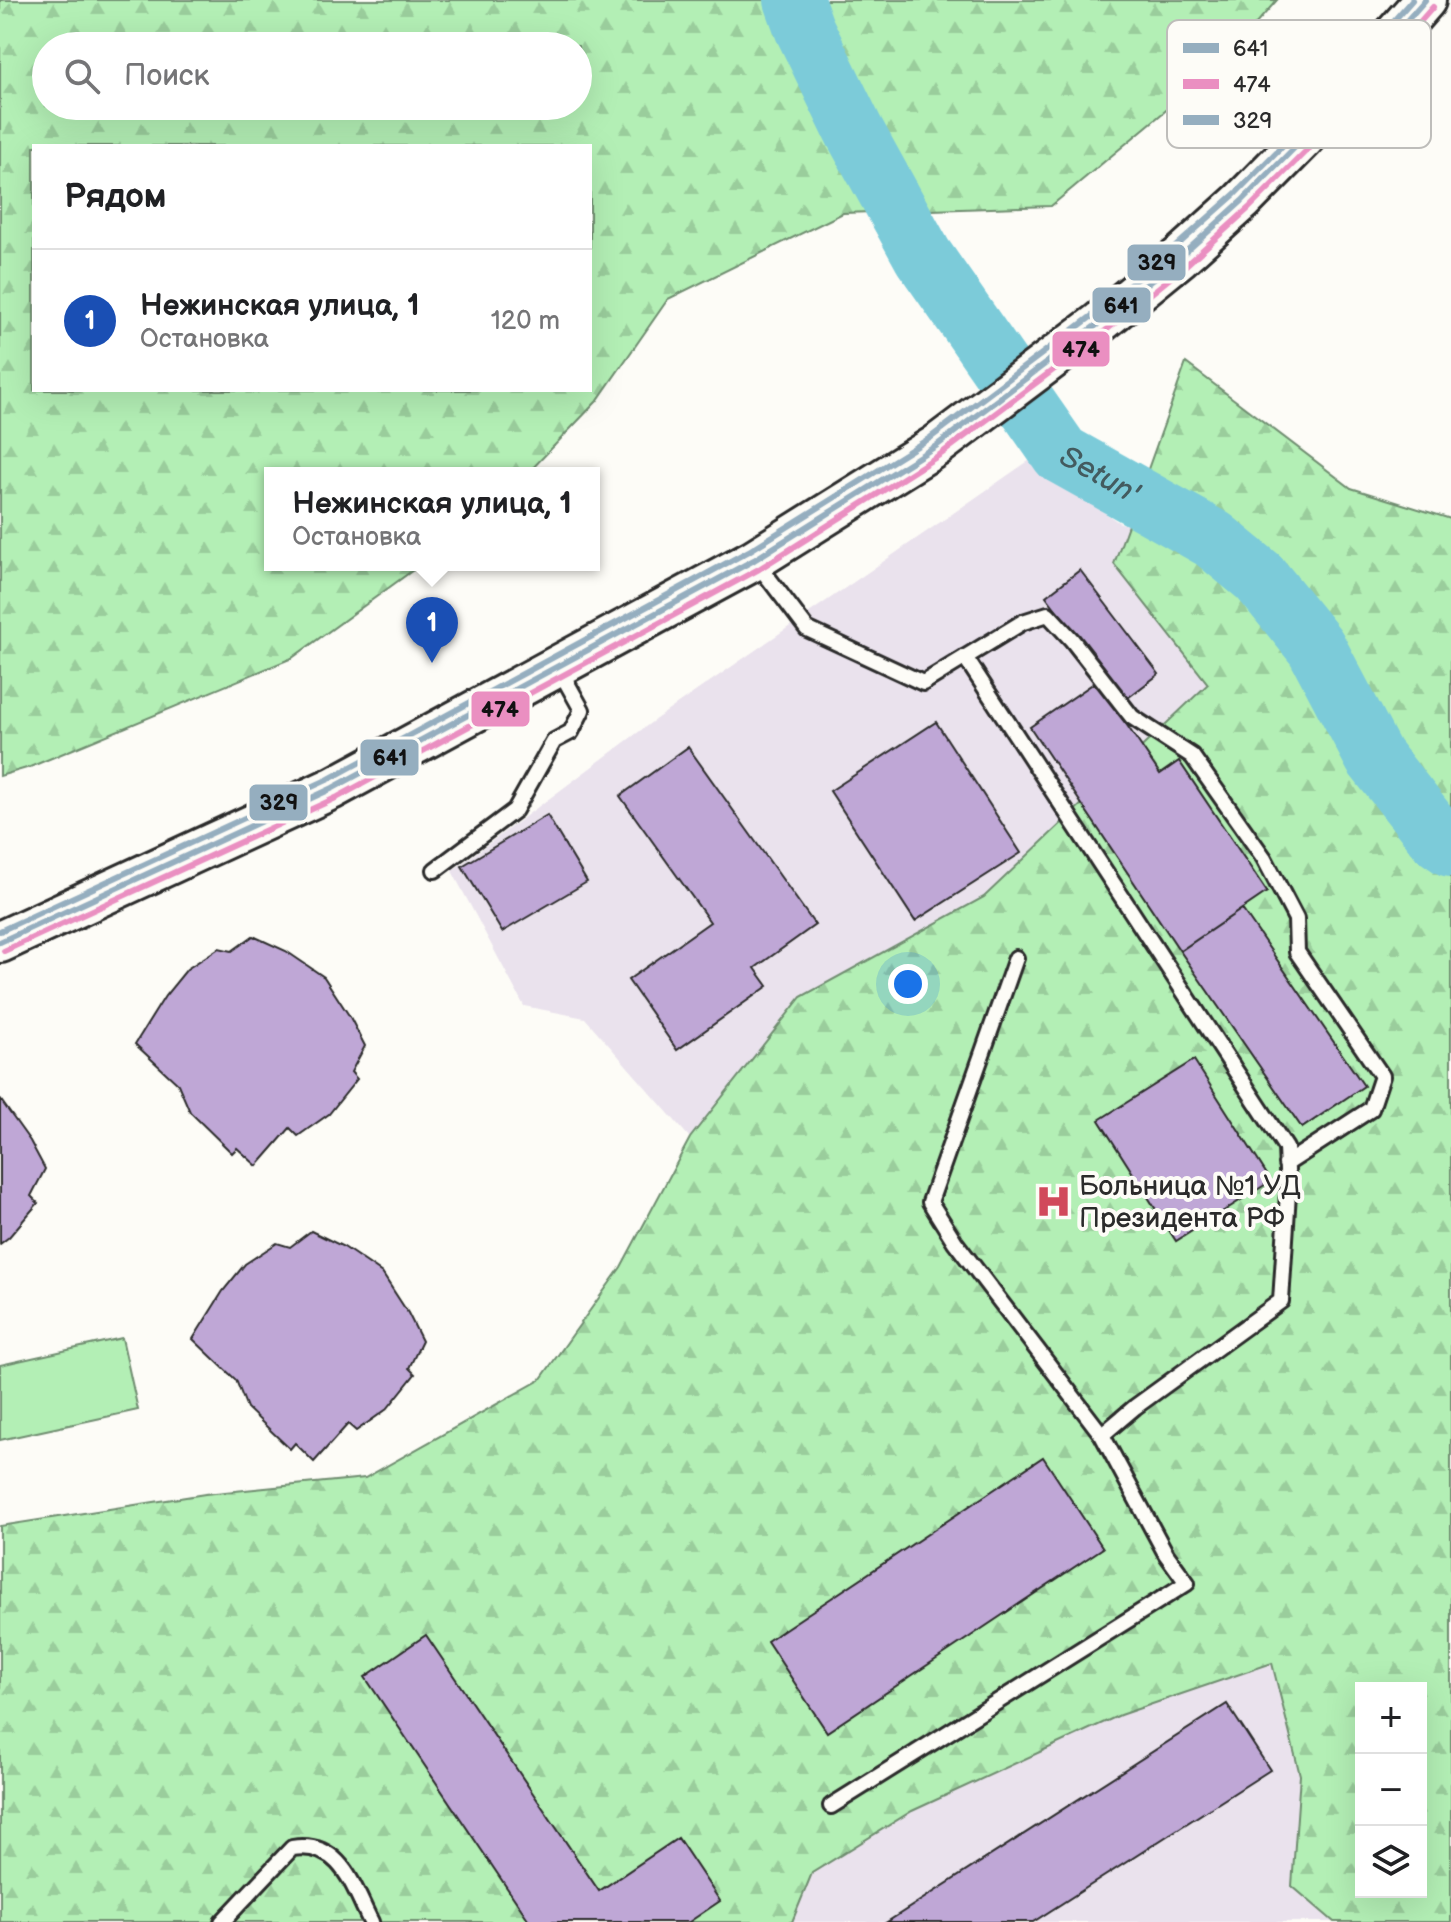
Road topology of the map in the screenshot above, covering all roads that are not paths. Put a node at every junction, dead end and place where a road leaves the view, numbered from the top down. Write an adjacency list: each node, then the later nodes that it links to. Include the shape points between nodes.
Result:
1 (1425, 0): 2 (street)
2 (1407, 20)
3 (1294, 148): 4 (street, via 1180,257 1098,324 936,446)
4 (754, 560): 5 (lane, via 807,629 923,683); 6 (street)
5 (965, 657): 10 (lane, via 1286,1148); 10 (lane, via 1023,622 1048,614 1132,717 1192,756 1264,858 1296,919 1297,952 1382,1076 1371,1109)
6 (558, 667): 7 (lane, via 582,710 571,732 554,741 515,810); 8 (street, via 333,788)
7 (435, 870)
8 (0, 942)
9 (1016, 958): 11 (lane, via 930,1202)
10 (1286, 1164): 11 (lane, via 1281,1301)
11 (1102, 1435): 12 (lane, via 1187,1583)
12 (831, 1806)
13 (222, 1922): 14 (lane, via 292,1848 305,1846 340,1862)
14 (371, 1922)

